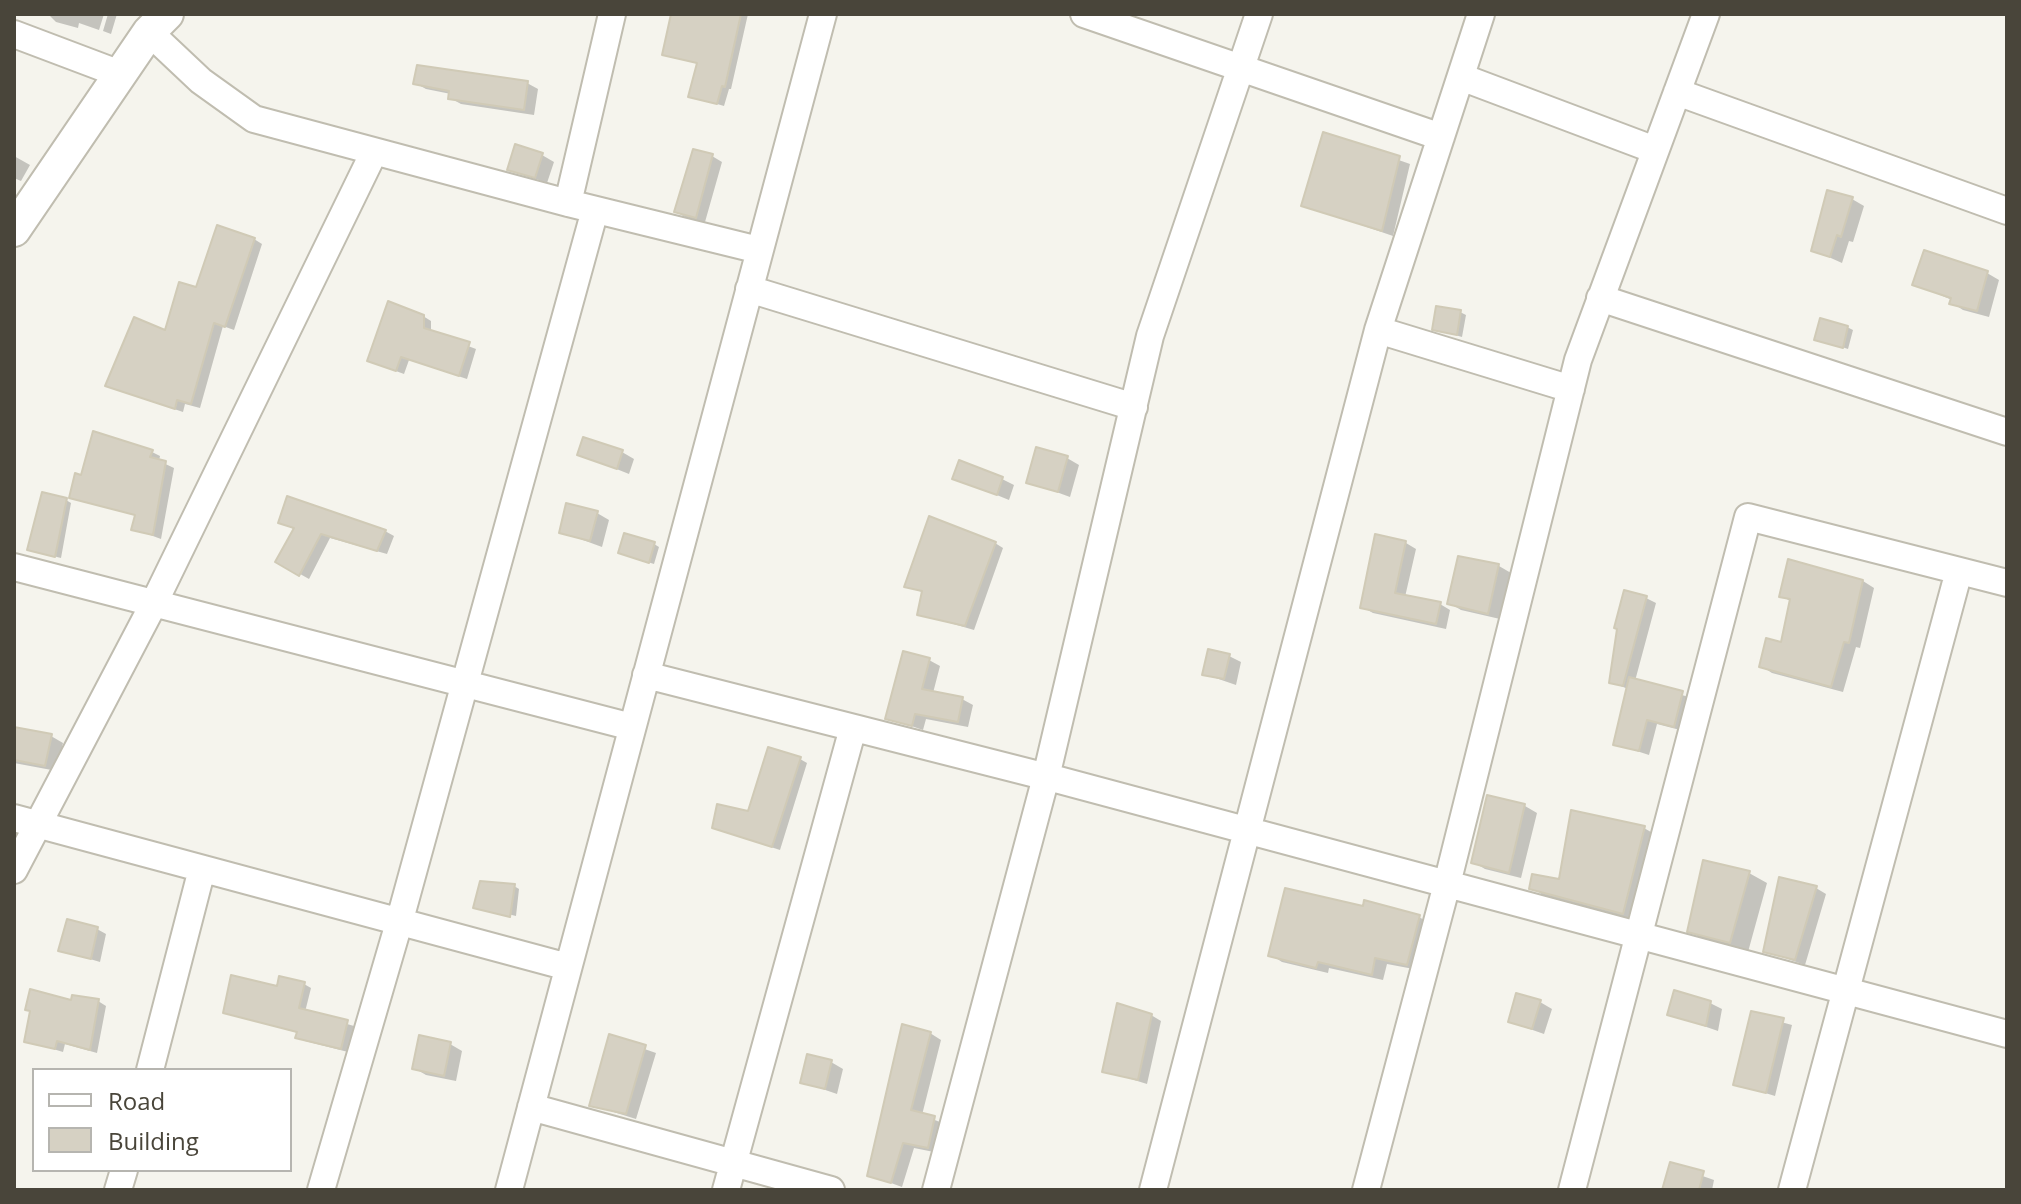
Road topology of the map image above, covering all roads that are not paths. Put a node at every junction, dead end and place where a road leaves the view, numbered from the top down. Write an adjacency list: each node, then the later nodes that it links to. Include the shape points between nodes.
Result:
1 (612, 14): 16 (street)
2 (823, 14): 20 (street)
3 (1084, 14): 9 (street)
4 (1259, 14): 9 (street)
5 (1481, 14): 11 (street)
6 (1706, 14): 12 (street)
7 (158, 23): 10 (street); 15 (street, via 201,81 254,119)
8 (14, 34): 10 (street)
9 (1240, 69): 13 (street); 25 (street, via 1150,336)
10 (120, 74): 19 (street)
11 (1461, 77): 13 (street); 14 (street)
12 (1677, 92): 14 (street); 18 (street)
13 (1441, 137): 23 (street)
14 (1655, 150): 22 (street)
15 (374, 152): 16 (street); 30 (street)
16 (568, 203): 17 (street)
17 (595, 210): 20 (street); 32 (street)
18 (2007, 211)
19 (14, 230)
20 (759, 250): 21 (street)
21 (749, 289): 25 (street); 31 (street)
22 (1600, 298): 24 (street); 26 (street)
23 (1378, 330): 24 (street); 37 (street)
24 (1571, 389): 40 (street)
25 (1134, 407): 35 (street)
26 (2007, 432)
27 (14, 567): 30 (street)
28 (1959, 571): 29 (street); 42 (street, via 1748,517); 44 (street)
29 (2007, 583)
30 (153, 605): 32 (street); 36 (street)
31 (646, 675): 33 (street); 34 (street)
32 (464, 683): 33 (street); 41 (street)
33 (632, 727): 43 (street)
34 (853, 728): 35 (street); 48 (street)
35 (1046, 777): 37 (street); 53 (street)
36 (26, 821): 38 (street); 39 (street)
37 (1250, 831): 40 (street); 54 (street)
38 (202, 869): 41 (street); 46 (street)
39 (14, 870)
40 (1447, 884): 42 (street); 55 (street)
41 (399, 923): 43 (street); 49 (street)
42 (1640, 936): 44 (street); 56 (street)
43 (568, 967): 47 (street)
44 (1846, 991): 45 (street); 57 (street)
45 (2007, 1034)
46 (151, 1068)
47 (531, 1107): 48 (street); 50 (street)
48 (733, 1163): 51 (street); 52 (street)
49 (321, 1190)
50 (509, 1190)
51 (726, 1190)
52 (831, 1190)
53 (936, 1190)
54 (1153, 1190)
55 (1366, 1190)
56 (1572, 1190)
57 (1792, 1190)

